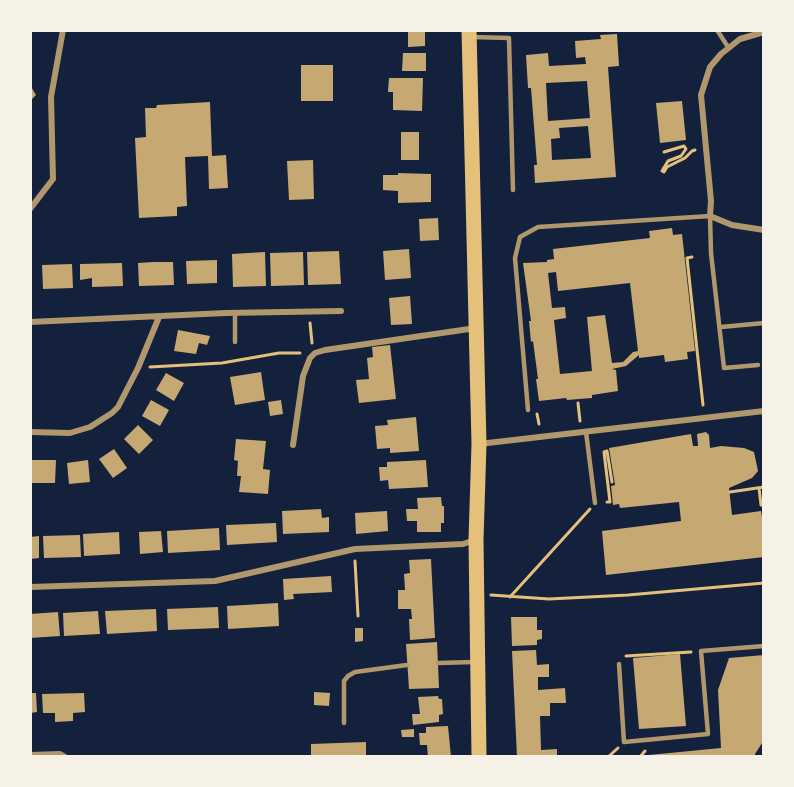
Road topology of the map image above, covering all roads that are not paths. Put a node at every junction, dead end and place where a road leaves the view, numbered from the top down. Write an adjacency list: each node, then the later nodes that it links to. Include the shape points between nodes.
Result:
1 (63, 30): 7 (street, via 51,97 53,179)
2 (717, 30): 5 (lane)
3 (764, 32): 5 (street)
4 (469, 33): 6 (lane, via 509,38); 16 (main road)
5 (728, 47): 8 (street, via 710,67 701,95)
6 (513, 190)
7 (30, 209)
8 (710, 216): 9 (street, via 732,225); 15 (lane); 19 (lane, via 538,227 520,237 515,258)
9 (764, 230)
10 (341, 311): 11 (street)
11 (235, 313): 12 (street); 17 (lane)
12 (159, 316): 13 (street); 21 (street, via 138,368 112,413 90,427 70,433)
13 (30, 322)
14 (764, 324): 15 (lane)
15 (721, 327): 18 (lane, via 724,368)
16 (477, 328): 23 (main road); 24 (street, via 315,353 303,376)
17 (235, 342)
18 (758, 365)
19 (528, 410)
20 (764, 411): 22 (street)
21 (30, 432)
22 (586, 432): 23 (street); 25 (lane)
23 (479, 444): 26 (main road)
24 (293, 445)
25 (595, 503)
26 (476, 540): 27 (street, via 463,544 355,549 215,580); 29 (main road)
27 (30, 587)
28 (764, 646): 31 (lane, via 701,651 708,734 624,742)
29 (477, 662): 30 (lane); 36 (main road)
30 (438, 663)
31 (619, 664)
32 (407, 665): 33 (lane, via 348,676 344,681)
33 (344, 723)
34 (30, 755): 35 (street)
35 (65, 757)
36 (479, 757)

